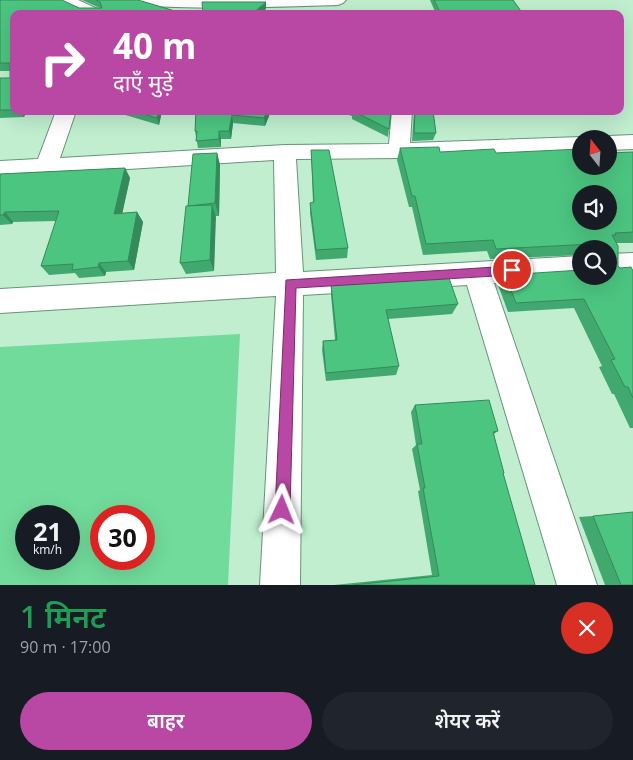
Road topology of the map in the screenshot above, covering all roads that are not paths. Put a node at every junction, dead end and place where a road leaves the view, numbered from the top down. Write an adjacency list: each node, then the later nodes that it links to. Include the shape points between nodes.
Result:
1 (66, 0): 4 (street)
2 (135, 0): 3 (street, via 183,4)
3 (338, 0)
4 (87, 10)
5 (65, 115): 12 (street)
6 (402, 115): 10 (street)
7 (633, 142): 8 (street)
8 (618, 143)
9 (572, 144): 10 (street)
10 (399, 151): 11 (street)
11 (285, 152): 12 (street); 18 (street)
12 (46, 167): 13 (street)
13 (0, 168)
14 (633, 264): 15 (street)
15 (617, 265)
16 (572, 267): 17 (street)
17 (477, 272): 18 (street); 21 (street)
18 (290, 284): 19 (street); 20 (street)
19 (0, 301)
20 (280, 585)
21 (577, 585)

